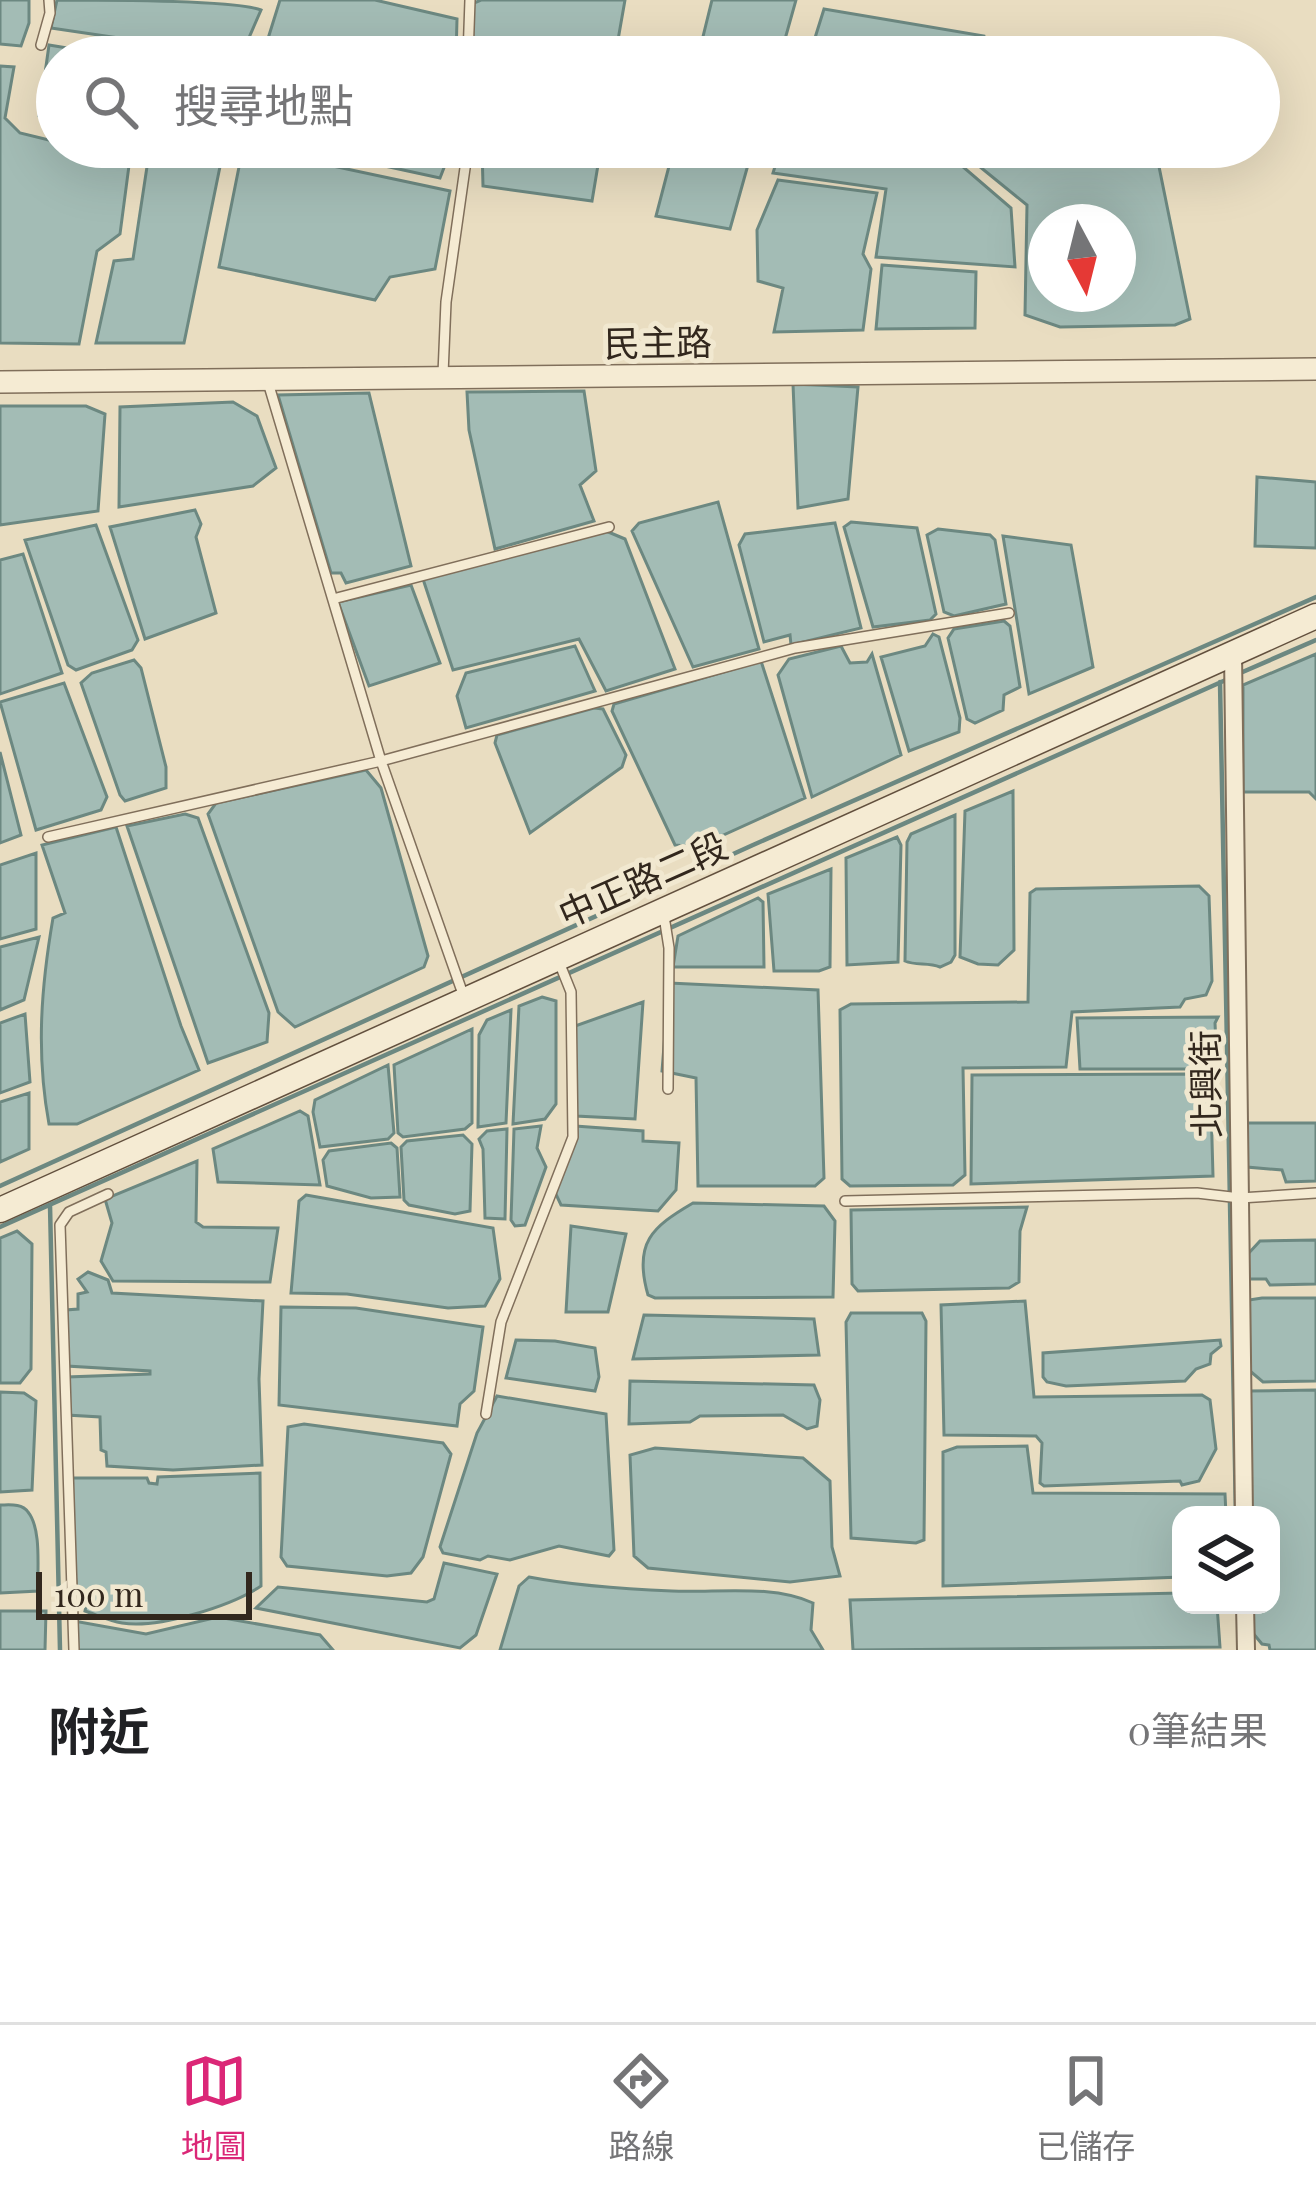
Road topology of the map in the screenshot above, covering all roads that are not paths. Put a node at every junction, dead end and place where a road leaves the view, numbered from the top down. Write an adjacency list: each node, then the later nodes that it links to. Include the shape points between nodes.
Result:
1 (49, 0): 3 (lane)
2 (470, 0): 4 (lane)
3 (43, 36)
4 (469, 36)
5 (465, 168): 7 (lane)
6 (1316, 369): 7 (street, 民主路)
7 (443, 378): 8 (street, 民主路)
8 (267, 380): 9 (street, 民主路); 11 (lane)
9 (0, 382)
10 (608, 527): 11 (lane)
11 (333, 599): 15 (lane)
12 (1009, 613): 15 (lane, via 795,648)
13 (1316, 616): 14 (main road, 中正路二段)
14 (1233, 653): 17 (main road, 中正路二段); 24 (street, 北興街)
15 (381, 761): 16 (lane); 19 (lane)
16 (48, 837)
17 (663, 911): 18 (main road, 中正路二段); 20 (lane)
18 (557, 957): 19 (main road, 中正路二段); 28 (lane, via 571,992 573,1137 501,1322)
19 (464, 998): 21 (main road, 中正路二段)
20 (668, 1089)
21 (55, 1186): 26 (main road, 中正路二段); 27 (lane)
22 (1316, 1193): 24 (lane)
23 (108, 1194): 27 (lane)
24 (1240, 1198): 25 (lane); 29 (street, 北興街)
25 (844, 1201)
26 (0, 1210)
27 (69, 1212): 31 (lane, via 60,1225)
28 (485, 1414)
29 (1244, 1506)
30 (1245, 1614): 32 (street)
31 (74, 1650)
32 (1246, 1650)

